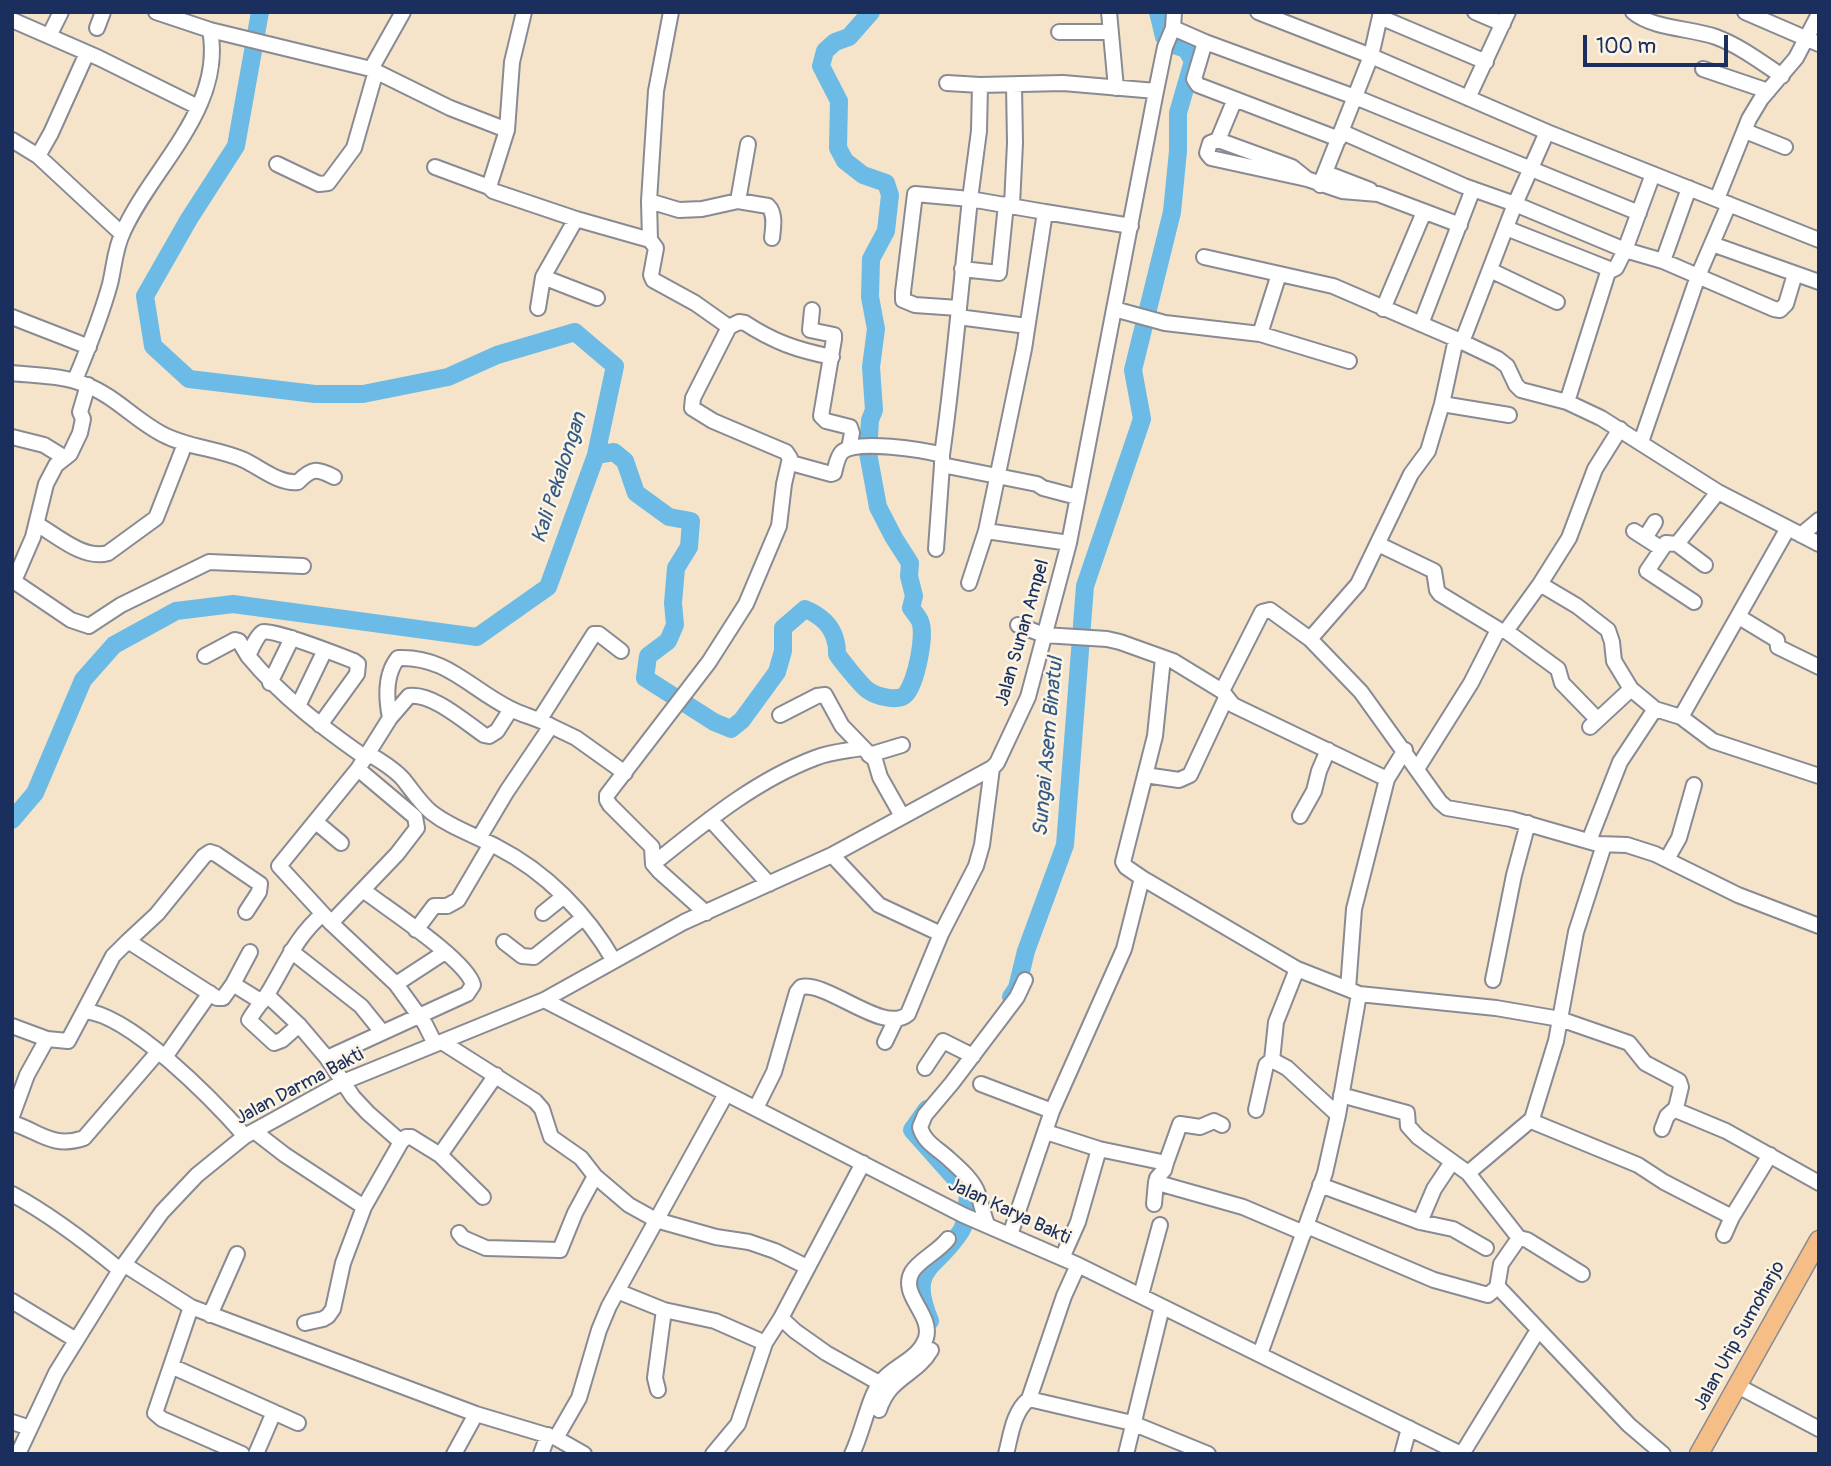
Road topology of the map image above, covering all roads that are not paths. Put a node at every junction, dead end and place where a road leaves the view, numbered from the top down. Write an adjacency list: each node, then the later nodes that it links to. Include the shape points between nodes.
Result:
1 (61, 12): 23 (street)
2 (103, 12): 19 (street)
3 (156, 12): 15 (street)
4 (403, 12): 31 (street)
5 (524, 12): 43 (street, via 512,62)
6 (671, 12): 60 (street, via 656,90)
7 (1109, 12): 22 (street)
8 (1174, 12): 24 (street, Jalan Sunan Ampel)
9 (1258, 12): 16 (street)
10 (1475, 12): 17 (street)
11 (1745, 12): 26 (street)
12 (1636, 13): 32 (street, via 1652,22 1719,38)
13 (1819, 14): 26 (street)
14 (1381, 15): 28 (street); 29 (street)
15 (180, 16): 20 (street)
16 (1277, 16): 28 (street)
17 (1506, 18): 29 (street)
18 (12, 20): 23 (street)
19 (97, 28)
20 (210, 30): 31 (street); 42 (street, via 208,82)
21 (1059, 32): 22 (street)
22 (1109, 32): 36 (street)
23 (49, 36): 27 (street)
24 (1169, 36): 25 (street); 37 (street, Jalan Sunan Ampel)
25 (1205, 42): 39 (street); 41 (street, via 1195,82)
26 (1813, 42): 32 (street)
27 (87, 53): 42 (street); 50 (street)
28 (1371, 56): 39 (street); 40 (street)
29 (1486, 62): 40 (street)
30 (1703, 69): 38 (street)
31 (373, 70): 43 (street); 51 (street, via 354,148 328,183 319,184)
32 (1782, 76): 38 (street)
33 (947, 83): 34 (street)
34 (980, 85): 35 (street); 59 (street)
35 (1014, 85): 36 (street); 64 (street)
36 (1116, 88): 37 (street)
37 (1156, 91): 70 (street, Jalan Sunan Ampel)
38 (1768, 91): 44 (street)
39 (1355, 97): 46 (street); 53 (street)
40 (1468, 98): 45 (street)
41 (1235, 99): 46 (street); 55 (street, via 1218,141 1210,143 1207,153 1211,158)
42 (198, 107): 72 (street)
43 (507, 130): 56 (street)
44 (1745, 131): 49 (street); 62 (street)
45 (1548, 132): 53 (street); 54 (street)
46 (1340, 136): 55 (street); 58 (street)
47 (12, 140): 50 (street)
48 (748, 144): 61 (street)
49 (1785, 147)
50 (38, 156): 72 (street)
51 (277, 164)
52 (435, 167): 56 (street)
53 (1531, 169): 63 (street); 67 (street)
54 (1653, 174): 57 (street); 67 (street)
55 (1318, 179): 66 (street, via 1350,181)
56 (489, 187): 68 (street)
57 (1689, 188): 62 (street); 79 (street)
58 (1473, 189): 63 (street); 69 (street)
59 (971, 200): 64 (street); 80 (street); 94 (street, via 915,194 902,292 904,300 915,305)
60 (649, 201): 61 (street, via 693,210); 74 (street)
61 (738, 201): 73 (street, via 772,209)
62 (1723, 202): 75 (street); 76 (street)
63 (1516, 204): 71 (street); 77 (street)
64 (1009, 205): 65 (street); 80 (street, via 999,273)
65 (1045, 212): 70 (street); 97 (street)
66 (1424, 212): 69 (street); 92 (street)
67 (1639, 213): 77 (street)
68 (576, 219): 74 (street); 86 (street)
69 (1460, 225): 96 (street)
70 (1131, 226): 91 (street, Jalan Sunan Ampel)
71 (1506, 228): 81 (street); 82 (street)
72 (122, 234): 101 (street)
73 (772, 238)
74 (650, 240): 98 (street, via 656,248 653,280)
75 (1819, 240)
76 (1712, 244): 84 (street); 85 (street)
77 (1625, 250): 79 (street); 81 (street, via 1616,268)
78 (1204, 257): 83 (street)
79 (1662, 261): 85 (street)
80 (961, 269): 94 (street)
81 (1609, 269): 106 (street)
82 (1490, 270): 89 (street); 100 (street)
83 (1279, 274): 92 (street, via 1333,286); 99 (street)
84 (1796, 274): 85 (street, via 1780,310); 87 (street)
85 (1698, 276): 111 (street)
86 (543, 277): 88 (street); 90 (street)
87 (1819, 282)
88 (597, 298)
89 (1557, 302)
90 (538, 308)
91 (1114, 309): 99 (street, via 1153,320); 120 (street, Jalan Sunan Ampel)
92 (1383, 309): 96 (street)
93 (812, 310): 102 (street, via 810,330 834,335)
94 (958, 313): 97 (street); 115 (street)
95 (12, 317): 101 (street)
96 (1421, 324): 100 (street)
97 (1027, 326): 117 (street)
98 (729, 327): 102 (street, via 745,323 780,344); 116 (street, via 692,408 786,452)
99 (1260, 334): 103 (street)
100 (1459, 340): 106 (street, via 1507,366 1521,390); 107 (street)
101 (89, 347): 105 (street)
102 (831, 357): 113 (street, via 821,416 850,427)
103 (1349, 361)
104 (12, 373): 105 (street)
105 (82, 383): 112 (street); 114 (street, via 83,419)
106 (1567, 402): 109 (street)
107 (1442, 404): 108 (street); 127 (street, via 1428,451 1411,474)
108 (1509, 415)
109 (1620, 429): 111 (street); 136 (street, via 1595,469 1569,538)
110 (12, 437): 114 (street)
111 (1641, 442): 119 (street)
112 (185, 444): 118 (street, via 244,460 289,482 298,482 309,471); 123 (street, via 156,518 108,552 88,553)
113 (862, 447): 115 (street, via 898,447); 116 (street, via 839,456 831,474)
114 (65, 458): 123 (street, via 46,484)
115 (942, 460): 117 (street); 130 (street)
116 (791, 463): 168 (street, via 779,526 746,604)
117 (995, 475): 120 (street); 124 (street)
118 (334, 477)
119 (1718, 492): 125 (street); 128 (street)
120 (1077, 497): 126 (street, Jalan Sunan Ampel)
121 (1819, 520): 125 (street)
122 (1655, 522): 131 (street, via 1639,535)
123 (37, 524): 134 (street)
124 (986, 531): 126 (street); 135 (street)
125 (1795, 532): 129 (street); 138 (street)
126 (1069, 543): 141 (street, Jalan Sunan Ampel)
127 (1378, 544): 140 (street, via 1434,571 1440,594); 143 (street, via 1358,584)
128 (1677, 544): 131 (street, via 1666,543); 132 (street)
129 (1819, 544)
130 (936, 549)
131 (1662, 549): 137 (street, via 1647,572)
132 (1705, 565)
133 (303, 566): 134 (street, via 209,562 89,626 71,621)
134 (13, 581)
135 (969, 583)
136 (1540, 584): 140 (street); 151 (street, via 1608,630 1614,661)
137 (1694, 603)
138 (1739, 617): 149 (street, via 1777,640 1778,647); 157 (street)
139 (1018, 625): 141 (street)
140 (1502, 631): 151 (street, via 1558,669 1562,683 1593,723); 167 (street)
141 (1044, 635): 148 (street, via 1114,641); 166 (street, Jalan Sunan Ampel, via 1028,697 1003,755)
142 (292, 638): 144 (street); 147 (street, via 262,632); 150 (street)
143 (1310, 639): 152 (street, via 1266,609); 163 (street, via 1361,692)
144 (325, 650): 153 (street); 160 (street, via 354,661 358,669)
145 (621, 651): 159 (street, via 594,634)
146 (205, 656): 147 (street, via 237,640)
147 (248, 656): 150 (street)
148 (1163, 658): 152 (street); 169 (street, via 1158,719)
149 (1819, 667)
150 (271, 683): 153 (street)
151 (1631, 689): 155 (street)
152 (1224, 694): 162 (street, via 1233,705); 169 (street, via 1190,775 1180,780)
153 (298, 706): 160 (street)
154 (511, 709): 158 (street, via 489,736 418,696 409,696); 158 (street, via 440,664 398,658 386,696); 159 (street)
155 (1655, 709): 157 (street); 180 (street, via 1620,762)
156 (780, 715): 164 (street, via 825,695 842,726)
157 (1681, 717): 170 (street, via 1713,741)
158 (390, 718): 165 (street)
159 (546, 722): 168 (street); 178 (street, via 506,791)
160 (320, 725): 165 (street)
161 (902, 745): 164 (street)
162 (1328, 750): 171 (street); 173 (street)
163 (1405, 750): 167 (street); 171 (street)
164 (866, 751): 174 (street, via 875,760); 175 (street, via 815,758 768,781)
165 (364, 760): 176 (street); 178 (street, via 397,773 429,811); 186 (street, via 418,824 411,839)
166 (992, 768): 174 (street, Jalan Sunan Ampel); 195 (street, via 976,866)
167 (1417, 769): 177 (street, via 1447,807)
168 (625, 773): 183 (street, via 607,800 648,841)
169 (1145, 775): 184 (street, via 1123,862)
170 (1819, 776)
171 (1387, 779): 207 (street, via 1354,909)
172 (1694, 785): 182 (street, via 1679,838)
173 (1300, 816)
174 (902, 817): 181 (street, Jalan Sunan Ampel)
175 (710, 819): 183 (street); 185 (street)
176 (316, 821): 179 (street); 192 (street, via 279,866)
177 (1528, 823): 180 (street); 204 (street)
178 (485, 841): 187 (street, via 532,869); 194 (street, via 458,900 434,906)
179 (341, 843)
180 (1597, 843): 182 (street, via 1627,845); 213 (street)
181 (831, 855): 185 (street, Jalan Sunan Ampel); 195 (street, via 879,905)
182 (1667, 859): 193 (street, via 1738,895)
183 (653, 864): 190 (street)
184 (1142, 878): 202 (street); 233 (street, via 1124,949)
185 (769, 884): 190 (street, Jalan Sunan Ampel)
186 (363, 890): 192 (street); 194 (street)
187 (564, 896): 189 (street); 191 (street)
188 (246, 912): 196 (street, via 260,892 260,884 210,852)
189 (543, 913)
190 (706, 913): 201 (street, Jalan Sunan Ampel)
191 (583, 918): 197 (street, via 534,957 522,956); 201 (street)
192 (327, 919): 198 (street, via 307,930); 206 (street)
193 (1819, 926)
194 (416, 930): 200 (street)
195 (941, 934): 212 (street, via 911,1009)
196 (128, 941): 208 (street); 211 (street, via 113,956)
197 (504, 943)
198 (291, 951): 209 (street); 217 (street, via 361,1006)
199 (250, 952): 205 (street)
200 (445, 952): 206 (street); 214 (street, via 469,974 473,985)
201 (614, 961): 210 (street, Jalan Sunan Ampel)
202 (1297, 969): 207 (street); 223 (street, via 1276,1022)
203 (1025, 980): 221 (street, via 1017,997)
204 (1493, 980)
205 (233, 984): 208 (street, via 220,999); 209 (street)
206 (397, 984): 214 (street)
207 (1353, 992): 213 (street); 229 (street)
208 (210, 993): 222 (street)
209 (264, 998): 215 (street); 215 (street, via 249,1020 270,1041 282,1040)
210 (544, 1000): 220 (street, Jalan Darma Bakti); 228 (street, Jalan Karya Bakti)
211 (84, 1011): 218 (street, via 68,1041); 222 (street, via 107,1016)
212 (896, 1019): 219 (street); 230 (street, via 802,987 769,1084)
213 (1560, 1019): 231 (street, via 1629,1043 1645,1063 1679,1081); 236 (street)
214 (424, 1023): 217 (street); 220 (street)
215 (299, 1025): 225 (street)
216 (12, 1026): 218 (street)
217 (382, 1032): 225 (street)
218 (47, 1039): 235 (street)
219 (885, 1042)
220 (439, 1043): 225 (street, Jalan Darma Bakti); 226 (street)
221 (967, 1053): 224 (street, via 943,1041); 260 (street, via 920,1127 925,1139 972,1183 983,1214)
222 (161, 1054): 237 (street, via 84,1138 52,1140); 241 (street)
223 (1272, 1060): 232 (street, via 1266,1065); 234 (street)
224 (925, 1068)
225 (335, 1070): 241 (street, Jalan Darma Bakti); 242 (street, via 368,1113)
226 (496, 1075): 244 (street); 250 (street, via 535,1101 551,1137 581,1158)
227 (981, 1084): 233 (street)
228 (726, 1094): 230 (street, Jalan Karya Bakti); 259 (street)
229 (1341, 1094): 234 (street); 246 (street, via 1407,1113 1408,1126 1418,1137)
230 (756, 1108): 247 (street, Jalan Karya Bakti)
231 (1676, 1108): 239 (street); 245 (street)
232 (1256, 1110)
233 (1052, 1111): 240 (street)
234 (1338, 1115): 253 (street)
235 (12, 1116)
236 (1532, 1119): 249 (street); 258 (street, via 1638,1165)
237 (12, 1123)
238 (1222, 1125): 248 (street, via 1213,1121 1200,1127 1180,1124)
239 (1662, 1129)
240 (1046, 1132): 243 (street); 265 (street)
241 (250, 1133): 257 (street); 274 (street, Jalan Darma Bakti, via 197,1175 162,1212)
242 (401, 1142): 244 (street, via 411,1137); 257 (street)
243 (1099, 1149): 248 (street); 272 (street, via 1078,1222)
244 (440, 1155): 255 (street)
245 (1770, 1155): 252 (street); 258 (street)
246 (1452, 1162): 249 (street); 261 (street)
247 (863, 1163): 260 (street, Jalan Karya Bakti); 275 (street)
248 (1166, 1163): 251 (street)
249 (1468, 1173): 267 (street)
250 (595, 1176): 259 (street, via 616,1196); 264 (street, via 560,1250 486,1248)
251 (1156, 1182): 256 (street); 263 (street)
252 (1819, 1183)
253 (1321, 1185): 261 (street); 263 (street)
254 (12, 1194): 274 (street)
255 (483, 1197)
256 (1154, 1204)
257 (364, 1207): 286 (street, via 343,1263 333,1309 323,1319)
258 (1732, 1217): 266 (street)
259 (656, 1220): 275 (street, via 749,1242); 278 (street)
260 (976, 1221): 265 (street, Jalan Karya Bakti)
261 (1420, 1223): 270 (street, via 1453,1229)
262 (1160, 1225): 279 (street)
263 (1305, 1229): 277 (street, via 1434,1280 1488,1295); 292 (street)
264 (459, 1233)
265 (1010, 1235): 272 (street, Jalan Karya Bakti)
266 (1724, 1235)
267 (1519, 1238): 276 (street); 277 (street, via 1500,1264)
268 (948, 1239): 291 (street, via 909,1280 911,1294 927,1321)
269 (1819, 1240): 295 (main road, Jalan Urip Sumoharjo)
270 (1486, 1248)
271 (237, 1254): 284 (street)
272 (1062, 1258): 273 (street, Jalan Karya Bakti)
273 (1078, 1265): 279 (street, Jalan Karya Bakti); 297 (street)
274 (122, 1267): 281 (street); 289 (street, Jalan Darma Bakti)
275 (807, 1267): 285 (street)
276 (1582, 1274)
277 (1497, 1288): 287 (street)
278 (617, 1292): 283 (street); 306 (street, via 598,1330 579,1398)
279 (1141, 1295): 282 (street, Jalan Karya Bakti)
280 (12, 1301): 289 (street)
281 (191, 1307): 284 (street); 293 (street)
282 (1162, 1307): 292 (street, Jalan Karya Bakti); 302 (street)
283 (664, 1310): 290 (street, via 715,1321); 296 (street, via 655,1378)
284 (210, 1315): 299 (street)
285 (781, 1318): 290 (street); 294 (street, via 826,1353)
286 (305, 1323)
287 (1538, 1330): 320 (street); 321 (street)
288 (936, 1334): 291 (street)
289 (76, 1340): 304 (street, Jalan Darma Bakti)
290 (765, 1343): 313 (street, via 738,1424)
291 (924, 1353): 294 (street)
292 (1260, 1354): 303 (street, Jalan Karya Bakti)
293 (171, 1366): 298 (street); 308 (street, via 156,1407 158,1417)
294 (884, 1385): 314 (street); 315 (street)
295 (1736, 1385): 305 (street); 322 (main road, Jalan Urip Sumoharjo)
296 (658, 1390)
297 (1029, 1399): 302 (street); 316 (street, via 1017,1414)
298 (274, 1412): 301 (street); 309 (street)
299 (475, 1414): 306 (street); 310 (street)
300 (12, 1422): 304 (street)
301 (298, 1423)
302 (1132, 1423): 317 (street); 318 (street)
303 (1409, 1427): 319 (street); 320 (street, Jalan Karya Bakti)
304 (30, 1428): 307 (street, Jalan Darma Bakti)
305 (1819, 1429)
306 (552, 1437): 311 (street); 312 (street)
307 (18, 1454)
308 (242, 1454)
309 (256, 1454)
310 (454, 1454)
311 (541, 1454)
312 (583, 1454)
313 (713, 1454)
314 (852, 1454)
315 (862, 1454)
316 (1006, 1454)
317 (1125, 1454)
318 (1208, 1454)
319 (1402, 1454)
320 (1462, 1454)
321 (1662, 1454)
322 (1699, 1454)

